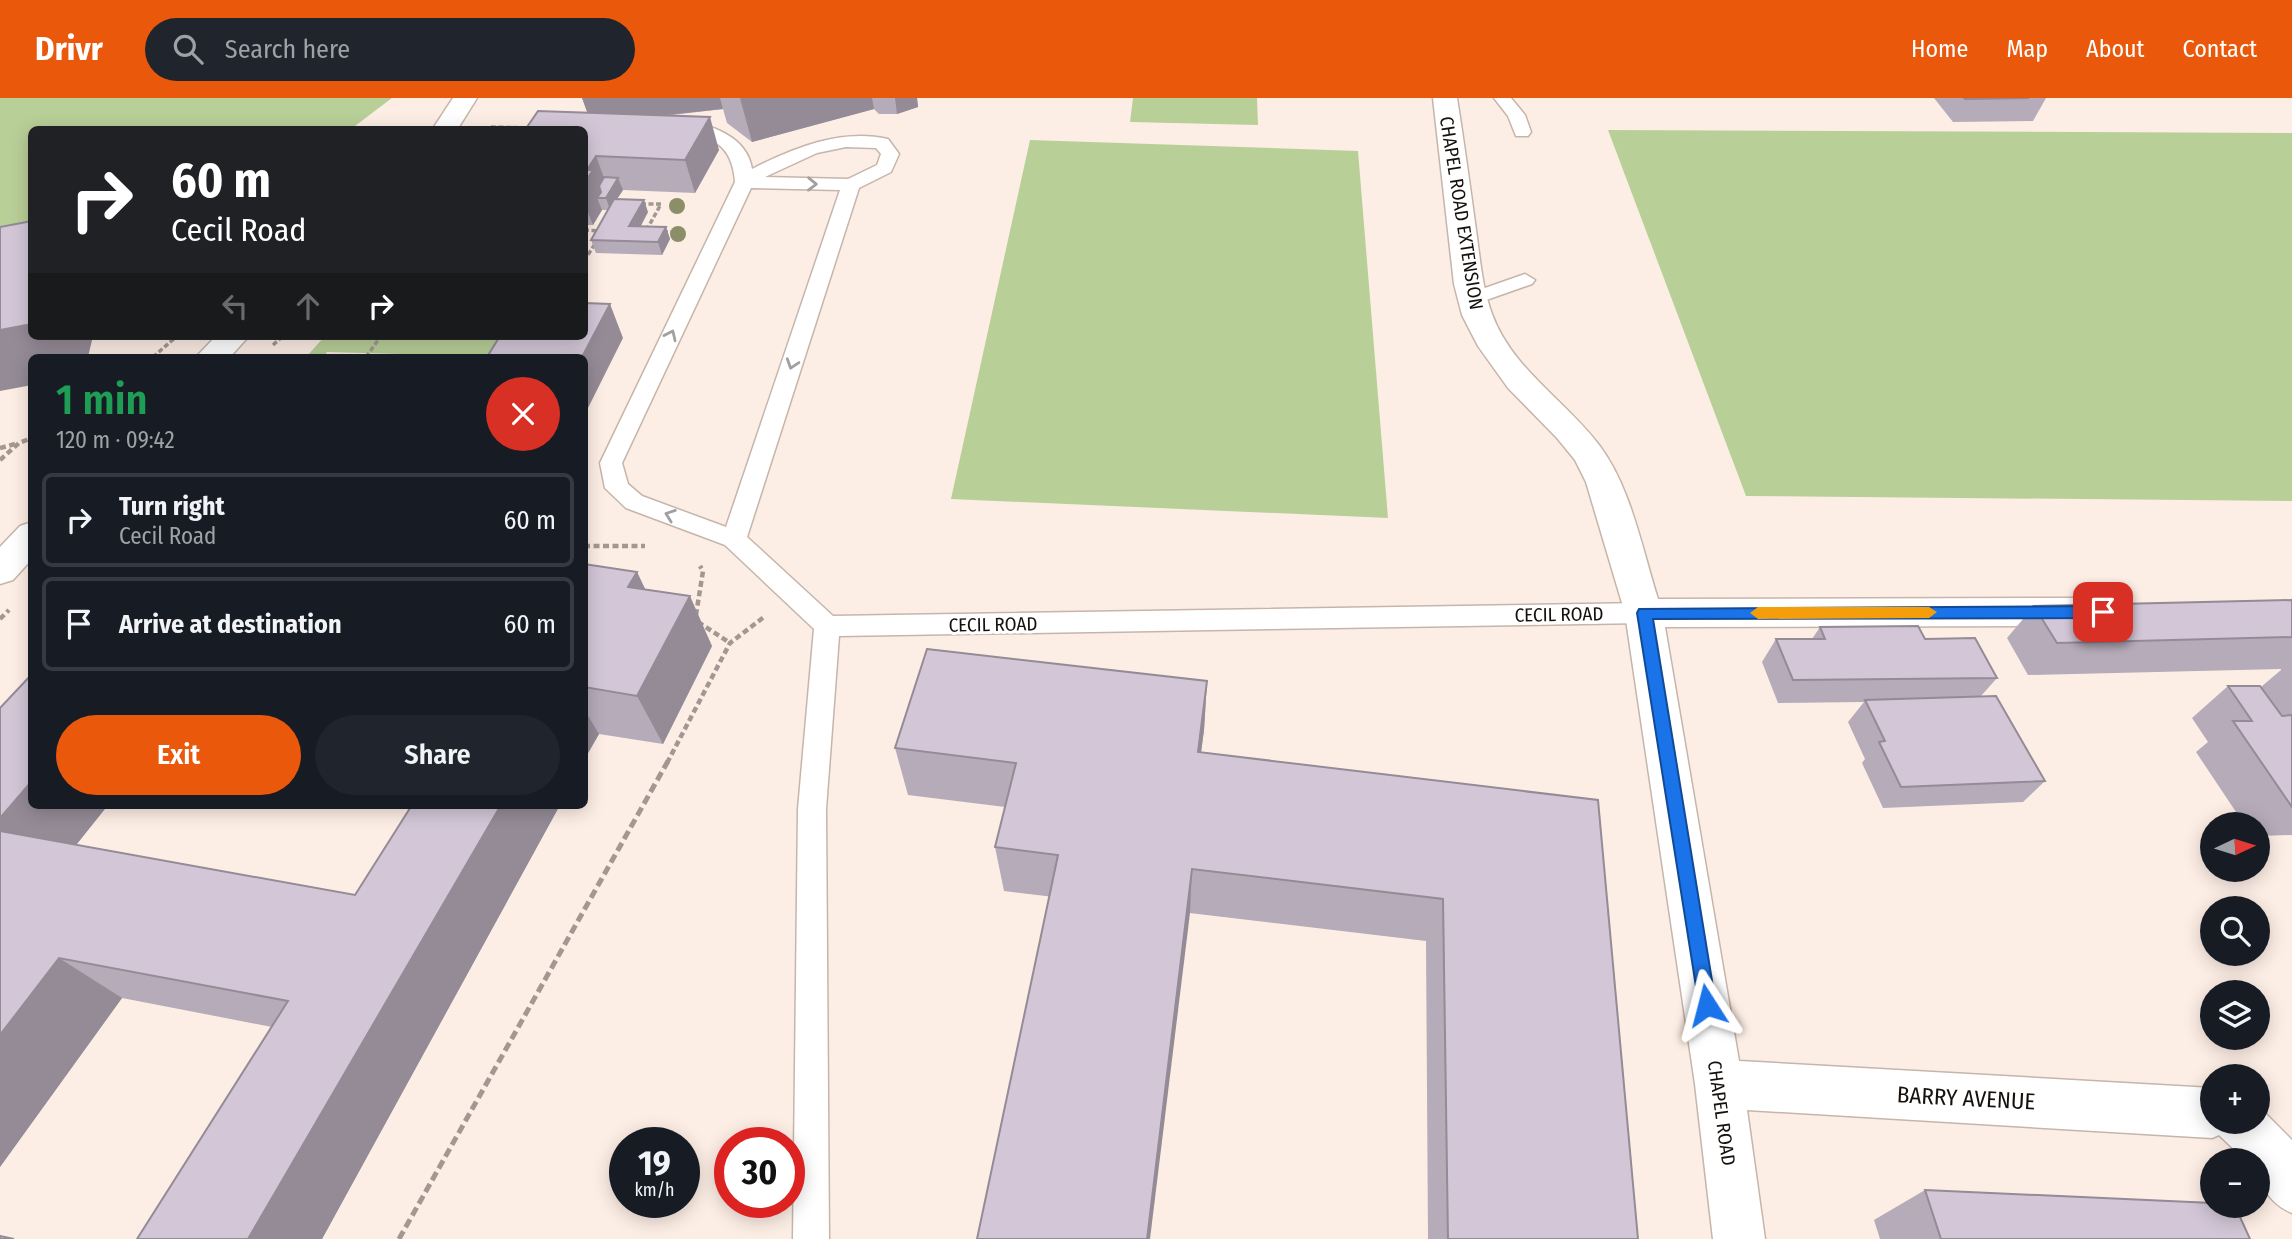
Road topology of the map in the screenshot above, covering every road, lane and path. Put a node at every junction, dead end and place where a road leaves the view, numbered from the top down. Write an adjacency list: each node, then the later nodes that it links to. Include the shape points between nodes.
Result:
1 (465, 98): 5 (street)
2 (1446, 98): 14 (street, CHAPEL ROAD EXTENSION)
3 (1502, 98): 6 (lane, via 1517,115)
4 (659, 123): 7 (lane, via 713,132 741,159)
5 (446, 126)
6 (1522, 132)
7 (744, 182): 8 (lane, one-way to 8); 8 (lane, via 794,155 831,143 857,139 882,143 890,154 885,167); 27 (lane, one-way to 7, via 634,502 617,488 611,463)
8 (851, 185): 27 (lane, one-way to 27)
9 (634, 204): 11 (path, via 662,205 645,232)
10 (588, 230): 12 (path, via 603,231)
11 (674, 232)
12 (588, 255)
13 (1525, 280): 14 (lane)
14 (1472, 299): 35 (street, CHAPEL ROAD EXTENSION, via 1493,346 1519,381 1589,455 1603,482)
15 (172, 340): 17 (path)
16 (230, 340): 18 (street)
17 (156, 354)
18 (215, 354)
19 (28, 440): 20 (path)
20 (19, 443): 21 (path); 22 (path)
21 (0, 448)
22 (0, 460)
23 (28, 518): 24 (street)
24 (0, 534)
25 (28, 536): 30 (street)
26 (28, 537): 32 (street)
27 (734, 539): 33 (lane)
28 (588, 546): 29 (path)
29 (654, 546)
30 (0, 561)
31 (699, 563): 37 (path, via 703,571 696,621)
32 (0, 571)
33 (792, 595): 36 (lane); 37 (path)
34 (2113, 612): 35 (street, CECIL ROAD)
35 (1644, 613): 36 (lane, CECIL ROAD); 38 (street, CHAPEL ROAD)
36 (827, 626): 43 (lane, via 812,809)
37 (730, 643): 42 (path, via 692,719)
38 (1719, 1084): 39 (street, BARRY AVENUE); 44 (street, CHAPEL ROAD)
39 (2200, 1112)
40 (2255, 1134): 41 (street, via 2281,1165)
41 (2292, 1188)
42 (399, 1239)
43 (811, 1239)
44 (1739, 1239)

